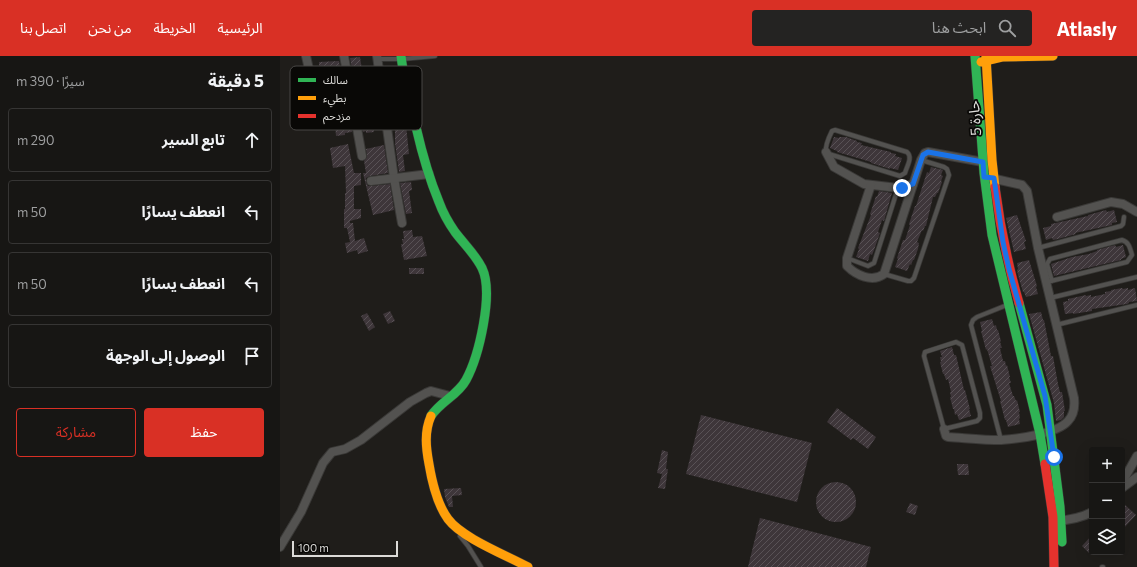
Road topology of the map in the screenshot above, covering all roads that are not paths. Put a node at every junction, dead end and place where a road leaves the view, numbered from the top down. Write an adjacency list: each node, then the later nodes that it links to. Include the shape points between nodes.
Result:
1 (306, 56): 10 (street)
2 (344, 56): 11 (street)
3 (435, 56): 7 (lane)
4 (1054, 56): 6 (street)
5 (377, 57): 7 (lane)
6 (1000, 57): 9 (street)
7 (401, 58)
8 (975, 59): 9 (street); 18 (street, حارة 5)
9 (986, 59): 22 (street, حارة 5)
10 (308, 66)
11 (346, 66)
12 (357, 130): 16 (street)
13 (387, 130): 21 (street)
14 (417, 130): 19 (street)
15 (826, 152): 15 (lane, via 900,176 905,173 910,157 907,152 835,130 832,131); 25 (street, via 834,167 858,182)
16 (362, 156)
17 (921, 160): 18 (street, via 928,152); 24 (street); 33 (lane, via 944,167 949,175 914,278 908,281)
18 (983, 162): 20 (street, حارة 5)
19 (429, 174): 21 (street); 40 (street, via 448,223 478,261 487,283 482,322 471,370 465,382)
20 (984, 177): 22 (street); 37 (street, حارة 5, via 994,245)
21 (394, 178): 23 (street); 30 (street)
22 (994, 178): 31 (street, via 1026,188); 42 (street, حارة 5, via 1009,269 1045,396)
23 (371, 182)
24 (913, 184): 26 (street); 33 (street)
25 (870, 185): 26 (street); 32 (street)
26 (898, 188): 32 (lane, via 874,263 868,266)
27 (1137, 212): 28 (street, via 1116,202)
28 (1057, 217)
29 (1124, 217): 31 (lane, via 1121,226)
30 (402, 223)
31 (1038, 248): 35 (street)
32 (847, 258): 33 (street, via 847,266 852,272 863,277 874,278)
33 (884, 274)
34 (1137, 277): 36 (lane)
35 (1049, 282): 35 (lane, via 1127,262 1132,255 1129,244 1122,240 1050,259 1047,264); 36 (street)
36 (1050, 298): 39 (street)
37 (1009, 304): 43 (street, حارة 5); 44 (lane, via 977,317 971,324)
38 (1137, 304): 39 (lane)
39 (1056, 325): 42 (street, via 1075,406 1067,422)
40 (450, 396): 51 (street, via 439,404 430,416 425,429 425,444 441,506 447,518); 52 (street, via 426,392 361,440 345,449 332,452 323,463 301,512)
41 (944, 429): 41 (lane, via 980,418 962,345 959,342 925,352 924,356); 44 (street, via 948,437)
42 (1051, 432): 43 (street); 50 (street, حارة 5)
43 (1040, 434): 44 (street); 50 (street, حارة 5)
44 (1001, 440)
45 (1137, 456): 47 (street)
46 (1137, 477): 48 (street)
47 (1123, 483)
48 (1125, 485)
49 (1089, 514): 50 (street)
50 (1057, 521): 53 (street)
51 (457, 528): 54 (lane, via 458,535); 55 (street)
52 (280, 546)
53 (1058, 551): 56 (street); 57 (street)
54 (481, 567)
55 (528, 567)
56 (1054, 567)
57 (1061, 567)

